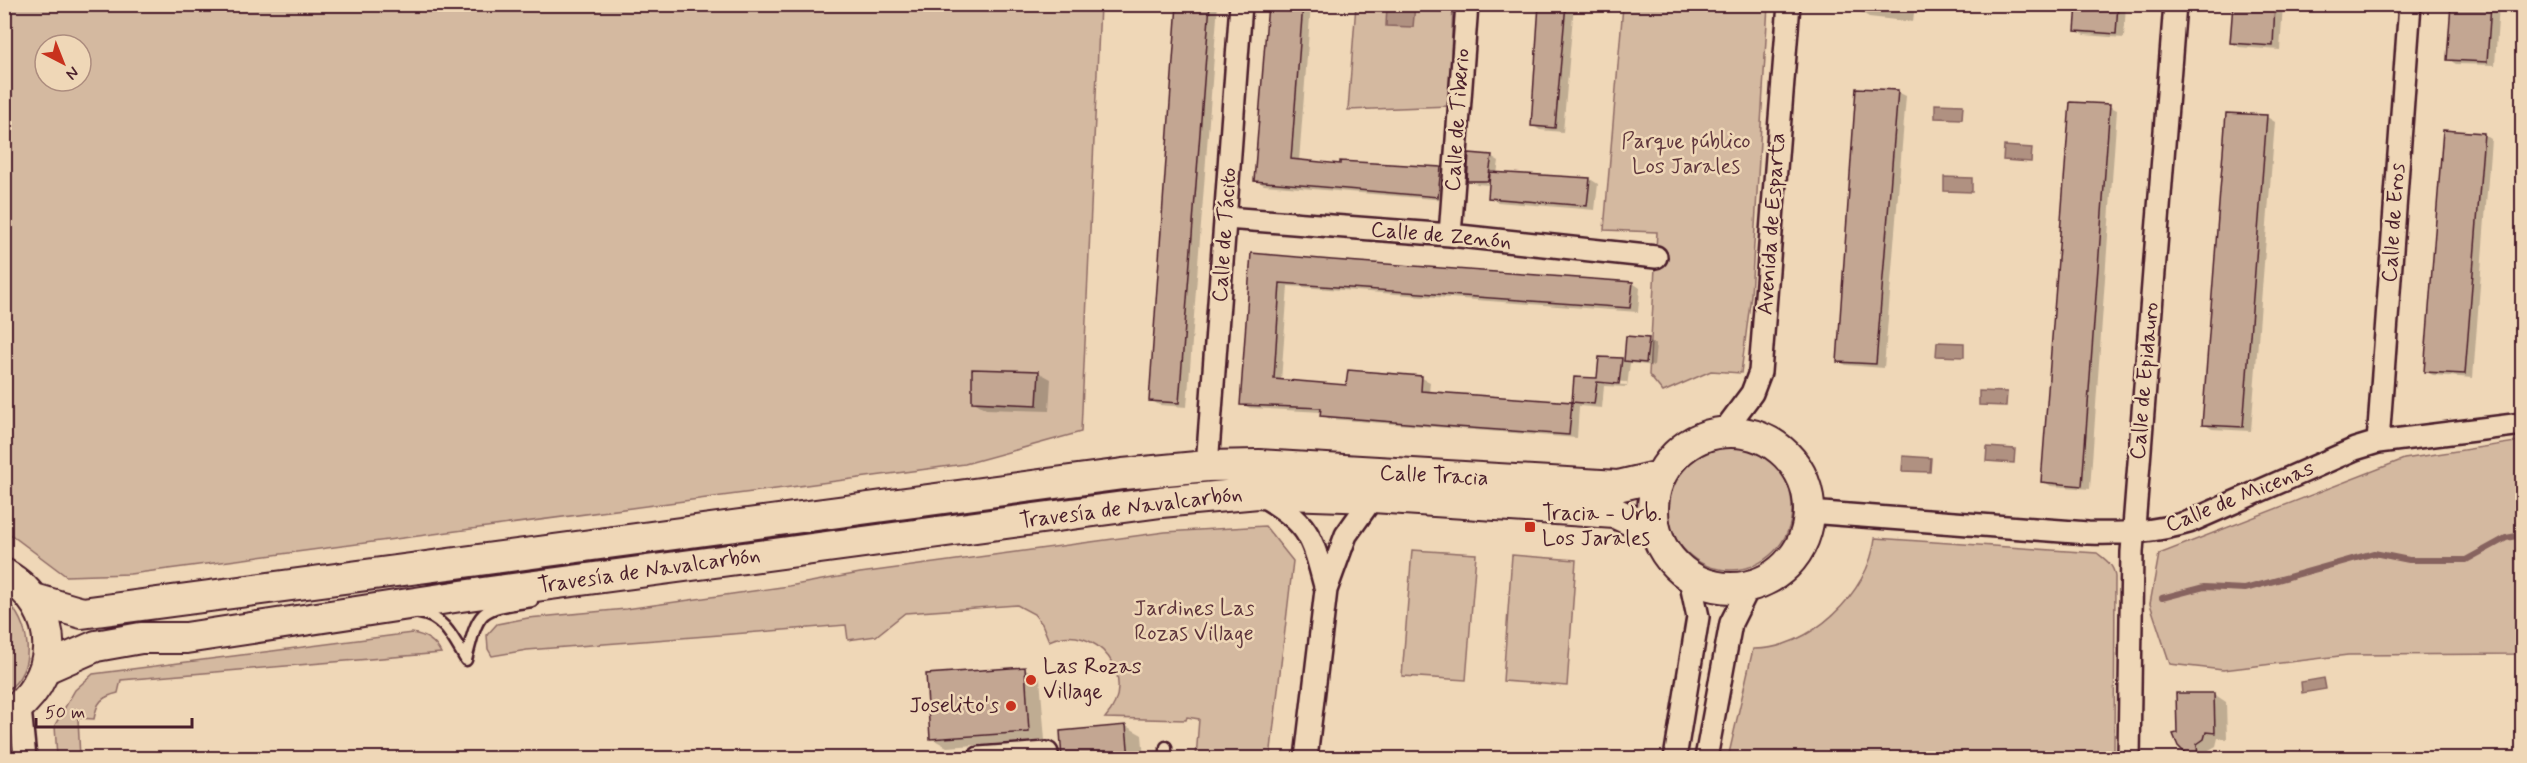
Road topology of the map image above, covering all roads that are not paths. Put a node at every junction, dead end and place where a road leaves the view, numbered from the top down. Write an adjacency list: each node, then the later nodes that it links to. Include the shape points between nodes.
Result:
1 (1241, 4): 6 (street, Calle de Tácito)
2 (1467, 4): 7 (street, Calle de Tiberio)
3 (1789, 4): 10 (street, Avenida de Esparta, via 1760,372 1752,393)
4 (2175, 4): 18 (street, Calle de Epidauro)
5 (2410, 4): 11 (street, Calle de Eros)
6 (1226, 218): 7 (street, Calle de Zenón); 12 (street, Calle de Tácito)
7 (1450, 235): 8 (street, Calle de Zenón)
8 (1656, 257)
9 (2523, 424): 11 (street, Calle de Micenas)
10 (1724, 432): 13 (street, via 1704,436 1686,446 1671,459); 16 (street, via 1746,433 1766,440 1784,453 1798,470)
11 (2378, 442): 18 (street, Calle de Micenas, via 2189,522)
12 (1207, 466): 13 (street, Calle Tracia, via 1259,465 1618,486); 23 (street, Travesía de Navalcarbón, via 93,612 82,613)
13 (1660, 477): 17 (street, via 1653,504)
14 (1258, 493): 15 (street, Calle Tracia); 22 (street, via 1292,513 1313,542); 25 (street, Travesía de Navalcarbón, via 1161,502 598,585)
15 (1373, 497): 17 (street, Calle Tracia, via 1615,513); 22 (street, via 1346,535)
16 (1809, 512): 18 (street, Calle de Micenas); 21 (street, via 1792,558 1780,570)
17 (1656, 532): 20 (street, via 1668,556)
18 (2134, 534): 36 (street, Calle de Epidauro)
19 (4, 574): 23 (street, Travesía de Navalcarbón)
20 (1689, 575): 21 (street, via 1708,584); 34 (street, via 1698,617)
21 (1750, 585): 35 (street, via 1731,623)
22 (1326, 590): 33 (street)
23 (34, 599): 26 (street, Travesía de Navalcarbón, via 45,621 49,644)
24 (548, 599): 25 (lane, via 494,607 476,622 466,660 447,628 432,614)
25 (386, 609): 26 (street, Travesía de Navalcarbón, via 186,638 141,638 96,645)
26 (46, 668): 27 (street, Travesía de Navalcarbón, via 40,683)
27 (12, 713): 29 (street)
28 (1166, 747): 32 (lane)
29 (25, 759)
30 (979, 759): 31 (street, via 1047,753)
31 (1047, 759)
32 (1166, 759)
33 (1306, 759)
34 (1675, 759)
35 (1706, 759)
36 (2129, 759)

